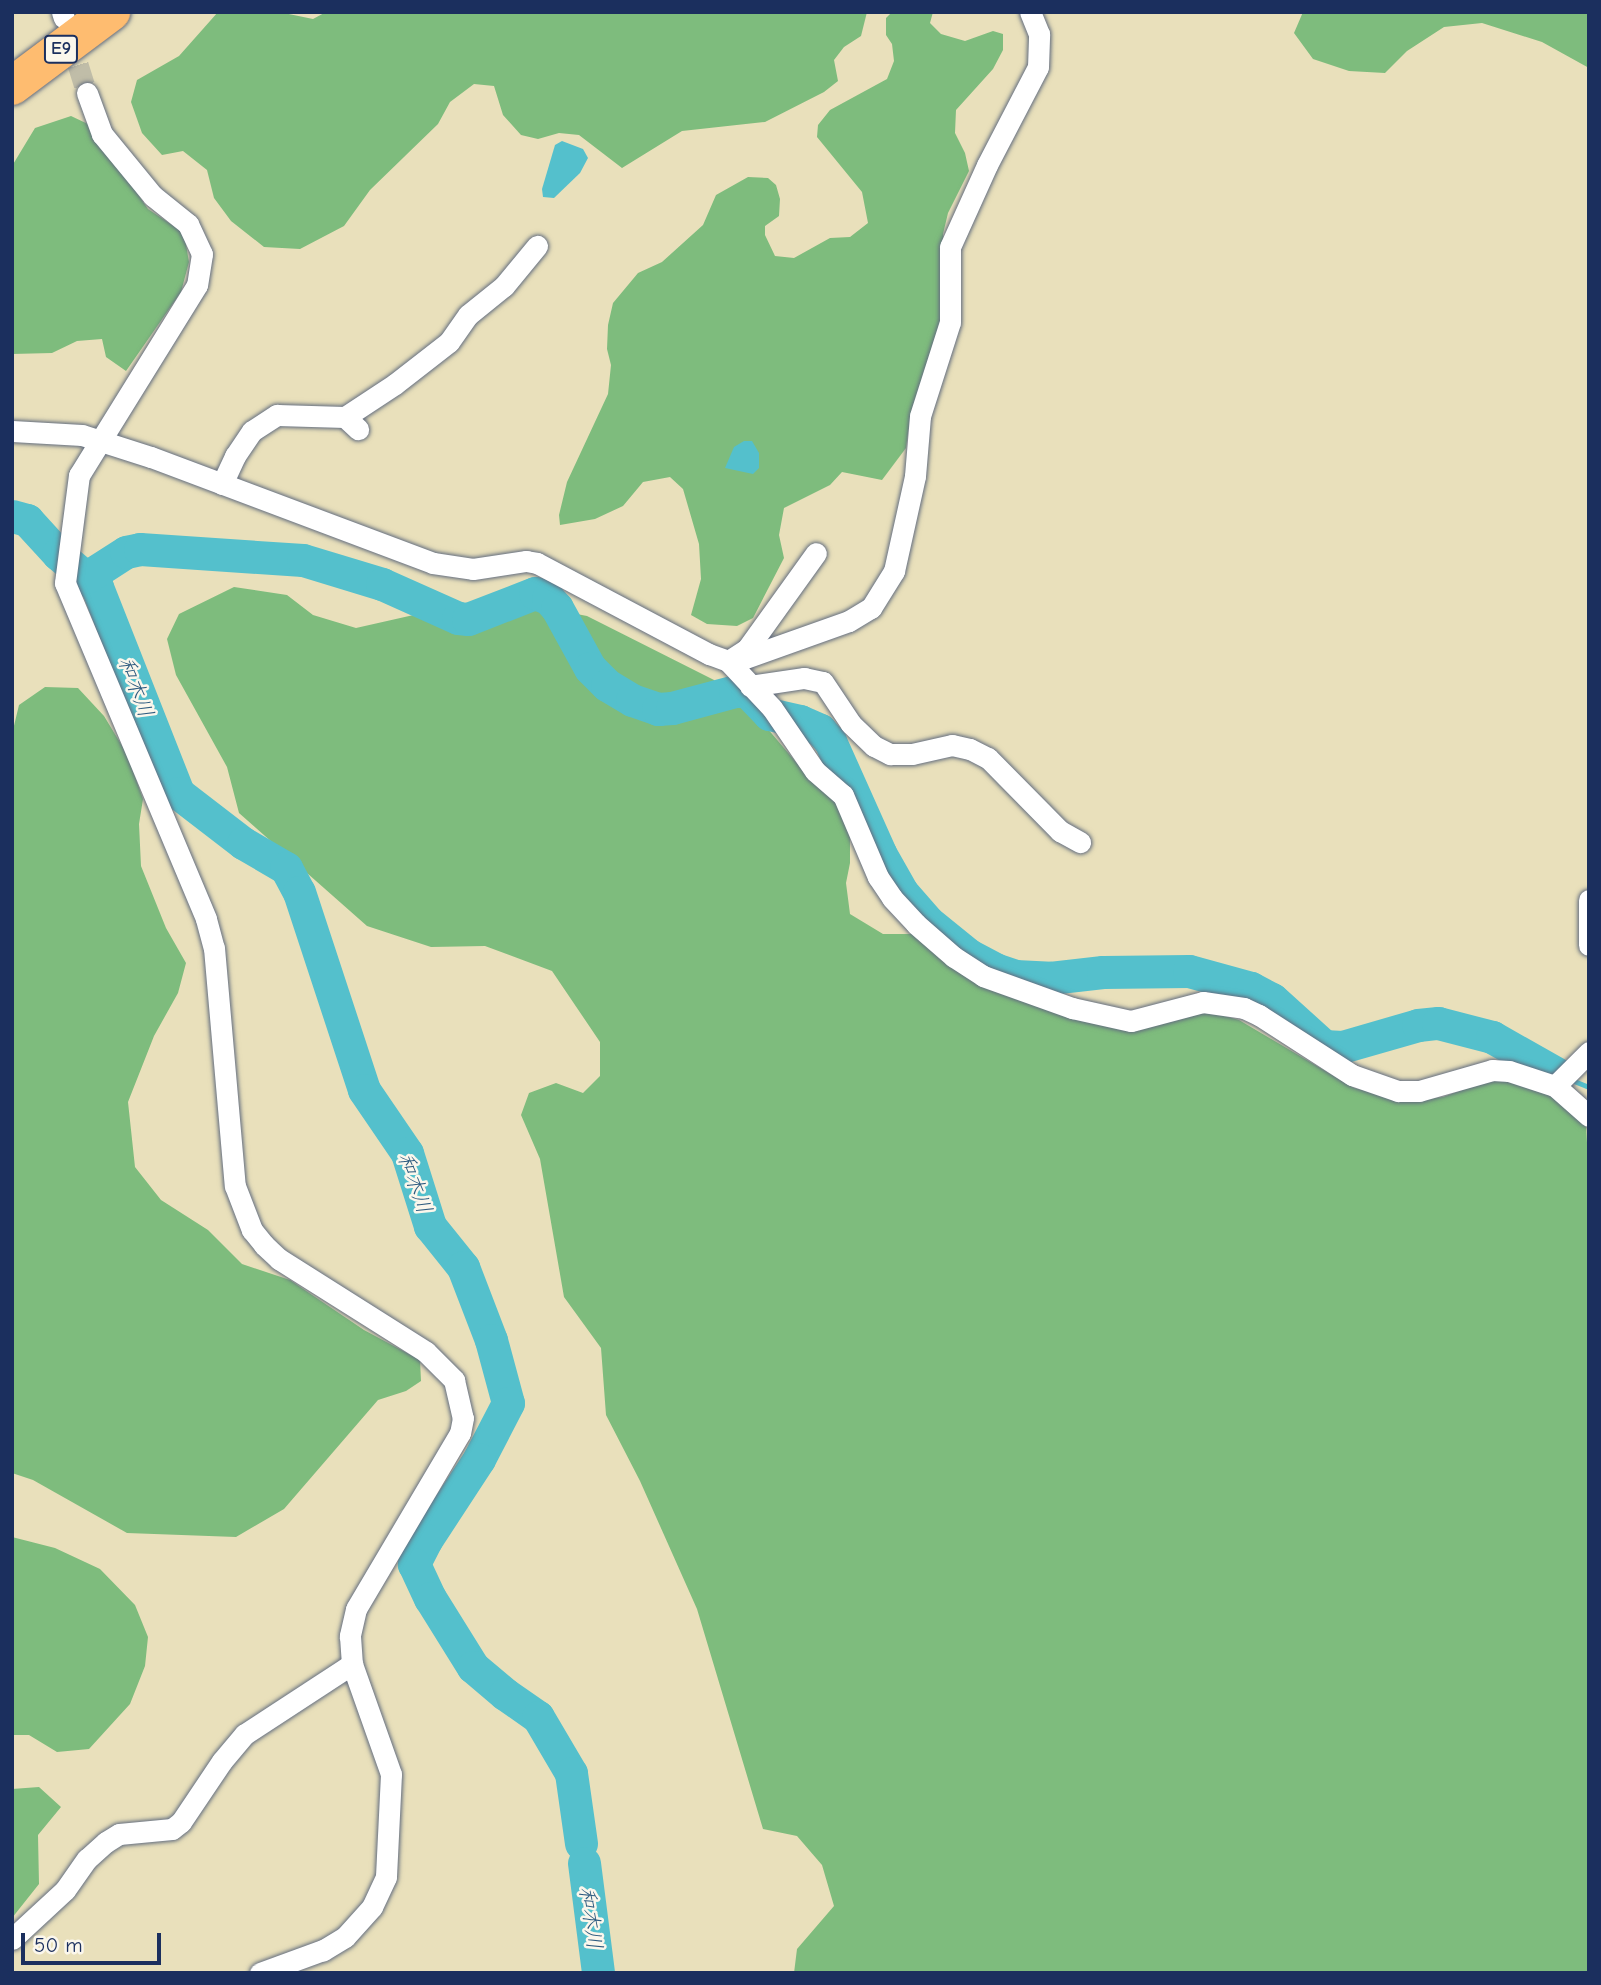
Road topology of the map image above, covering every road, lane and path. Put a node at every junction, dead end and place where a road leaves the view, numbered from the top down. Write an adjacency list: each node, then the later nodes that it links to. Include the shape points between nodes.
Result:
1 (111, 12): 3 (highway, E9)
2 (1030, 12): 10 (street, via 1039,34 1038,67 986,165 950,247 950,322 920,416 915,476 894,571 871,608 849,621)
3 (12, 86)
4 (87, 93): 7 (street, via 102,134 153,196 188,224 202,254 197,285)
5 (537, 246): 8 (street, via 504,286 468,315 449,342 351,423 277,415 262,423 235,456)
6 (12, 431): 7 (street, via 58,432)
7 (101, 442): 8 (street); 18 (street, via 79,475 64,572 68,594 206,919 214,948 235,1186 253,1230 279,1259 426,1352 454,1380 460,1397 460,1433 356,1609 349,1636)
8 (222, 484): 10 (street, via 433,563 473,569 537,562)
9 (816, 553): 10 (street, via 747,649)
10 (728, 661): 11 (street)
11 (750, 686): 12 (street, via 804,678 824,682 852,724 874,746 890,754 952,746 970,749 988,758 1052,824); 16 (street, via 815,772 843,795 878,877 892,898 916,925 983,976 1072,1008 1131,1021 1203,1002 1244,1008 1352,1075 1398,1091 1419,1091 1492,1070)
12 (1080, 842)
13 (1589, 900): 14 (street)
14 (1589, 945)
15 (1589, 1052): 16 (street)
16 (1561, 1080): 17 (street)
17 (1589, 1116)
18 (352, 1664): 19 (street, via 245,1734 172,1829 119,1834 106,1842 87,1858 65,1890); 20 (street, via 391,1774 387,1877 372,1907 345,1937)
19 (12, 1939)
20 (260, 1973)

